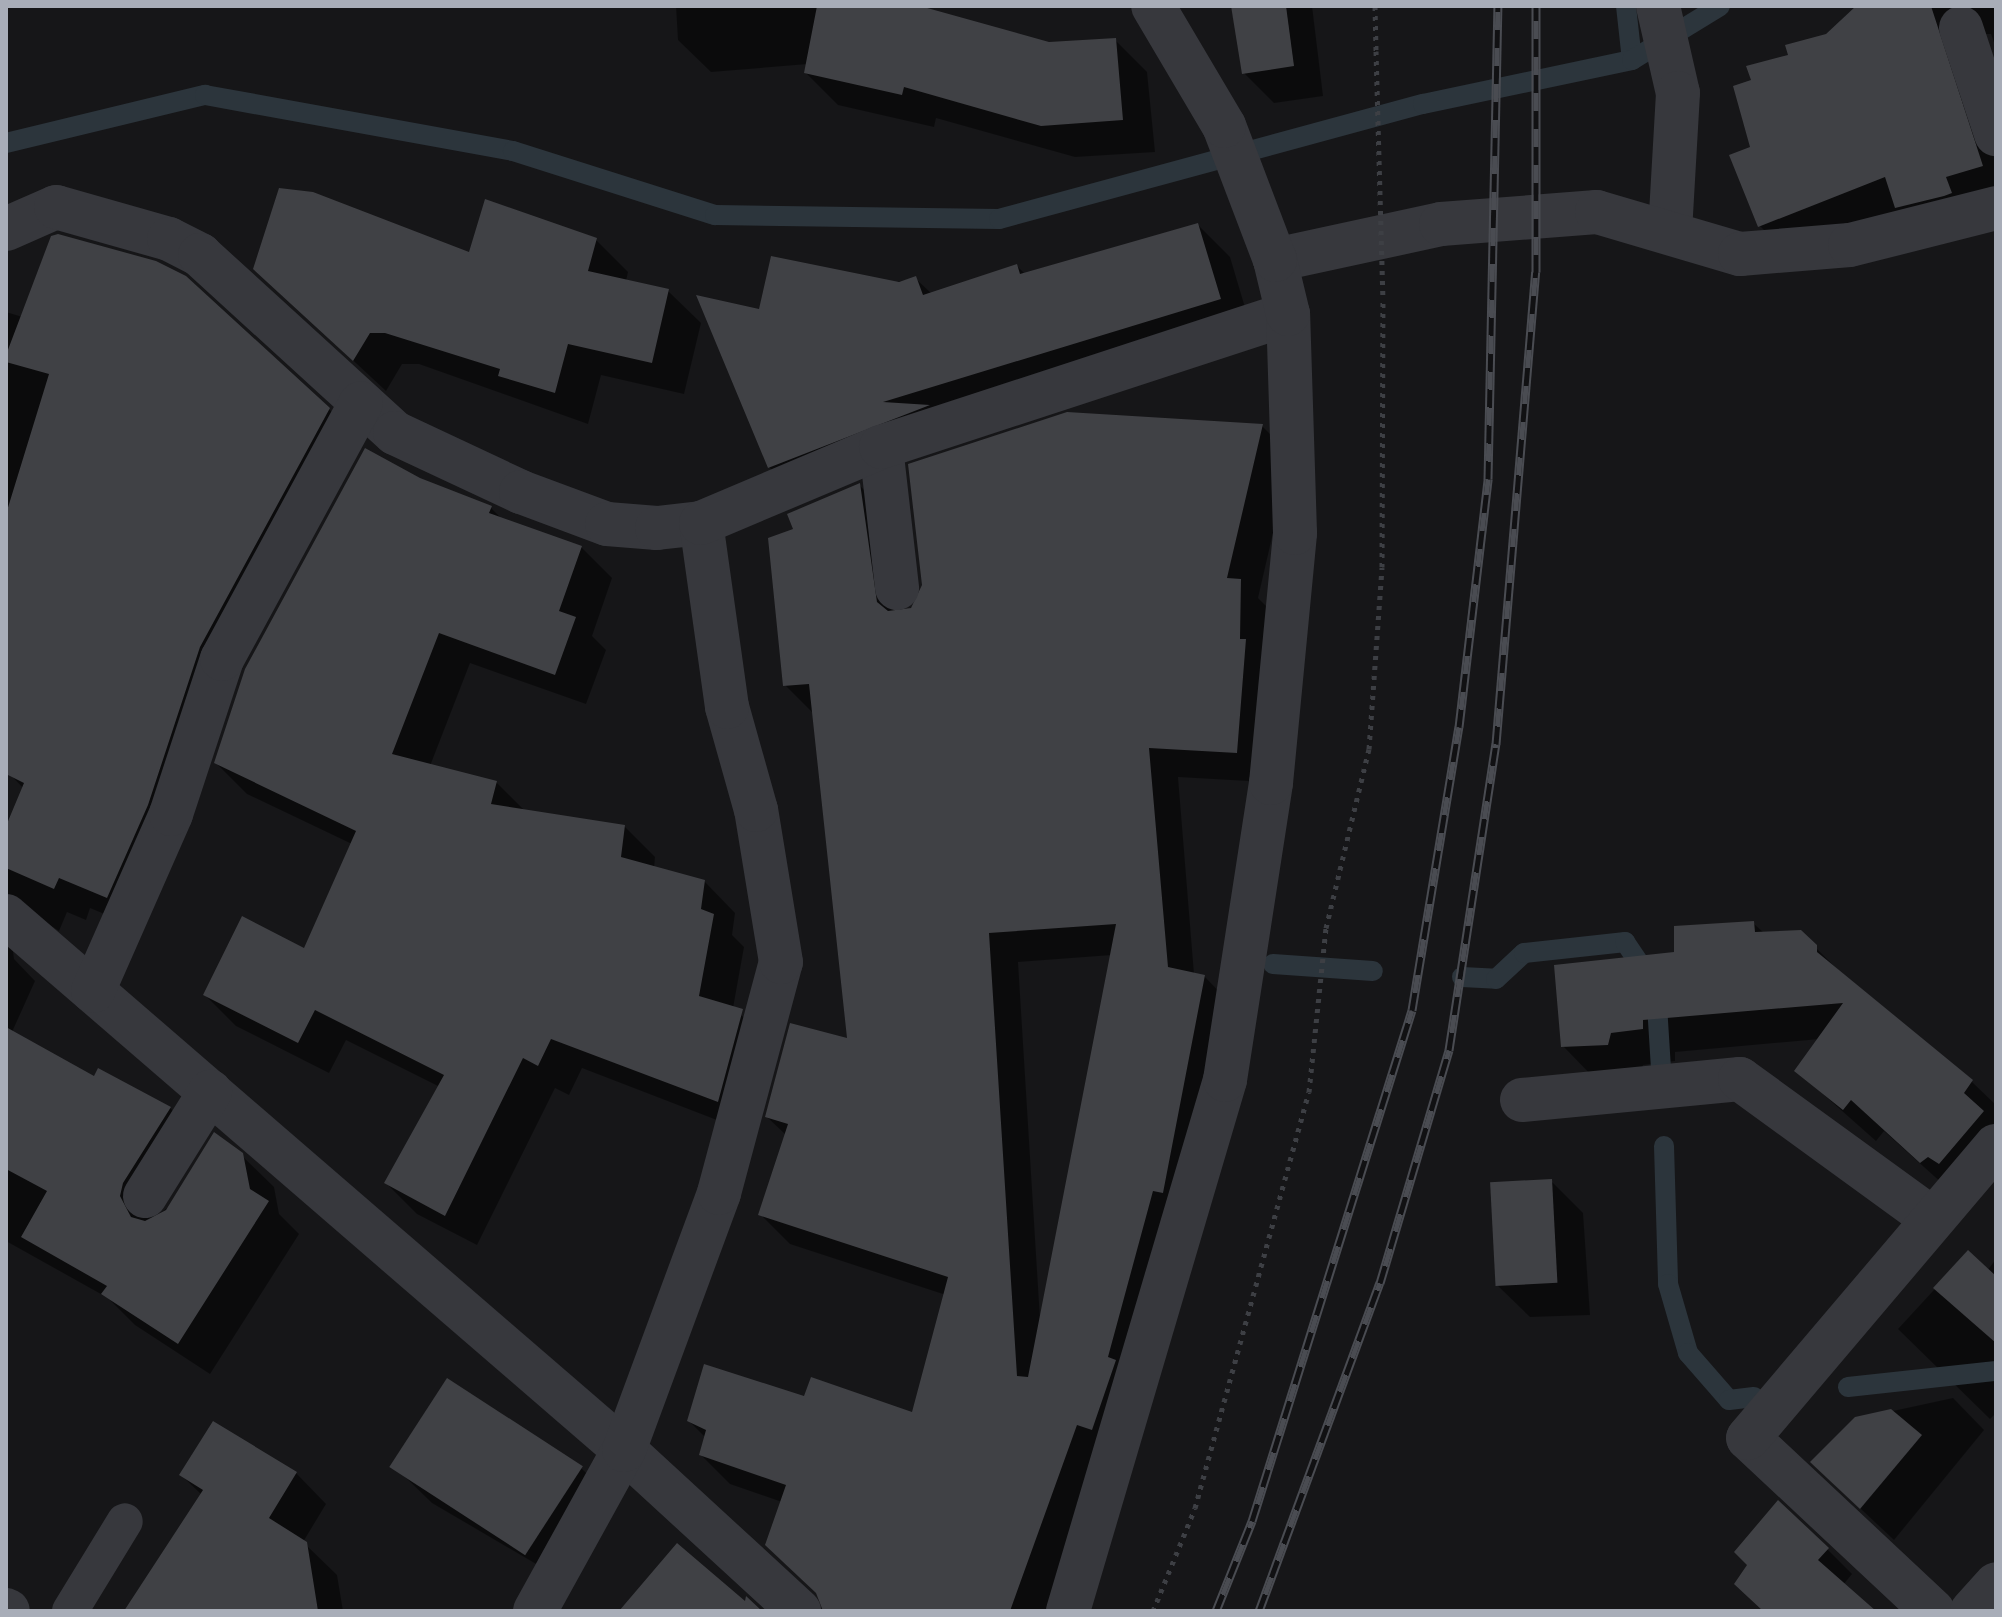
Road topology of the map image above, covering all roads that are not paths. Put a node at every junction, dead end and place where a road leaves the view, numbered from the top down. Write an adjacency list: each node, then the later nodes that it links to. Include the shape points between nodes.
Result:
1 (1153, 6): 8 (street, via 1224,126)
2 (1658, 6): 7 (street, via 1678,93)
3 (1961, 28): 4 (street)
4 (1996, 134)
5 (1996, 208): 7 (street, via 1850,245 1740,254)
6 (6, 229): 10 (street, via 56,207 169,239 200,255)
7 (1670, 231): 8 (street, via 1597,212 1441,224)
8 (1275, 260): 9 (street)
9 (1288, 314): 11 (street); 27 (street, via 1295,533 1271,783 1225,1080)
10 (361, 403): 12 (street, via 395,433 521,492 607,524 657,528); 15 (street, via 222,659 171,814)
11 (881, 447): 12 (street); 13 (street)
12 (701, 523): 21 (street, via 727,707 756,810 781,962 719,1193)
13 (897, 588)
14 (6, 916): 15 (street)
15 (93, 991): 16 (street)
16 (210, 1092): 19 (street); 21 (street)
17 (1522, 1100): 20 (street, via 1740,1079)
18 (1996, 1146): 20 (street)
19 (145, 1196)
20 (1933, 1219): 28 (street, via 1748,1438)
21 (624, 1450): 25 (street); 26 (street)
22 (125, 1521): 24 (lane)
23 (1996, 1584): 29 (street)
24 (70, 1611)
25 (535, 1611)
26 (799, 1611)
27 (1068, 1611)
28 (1933, 1611)
29 (1972, 1611)

